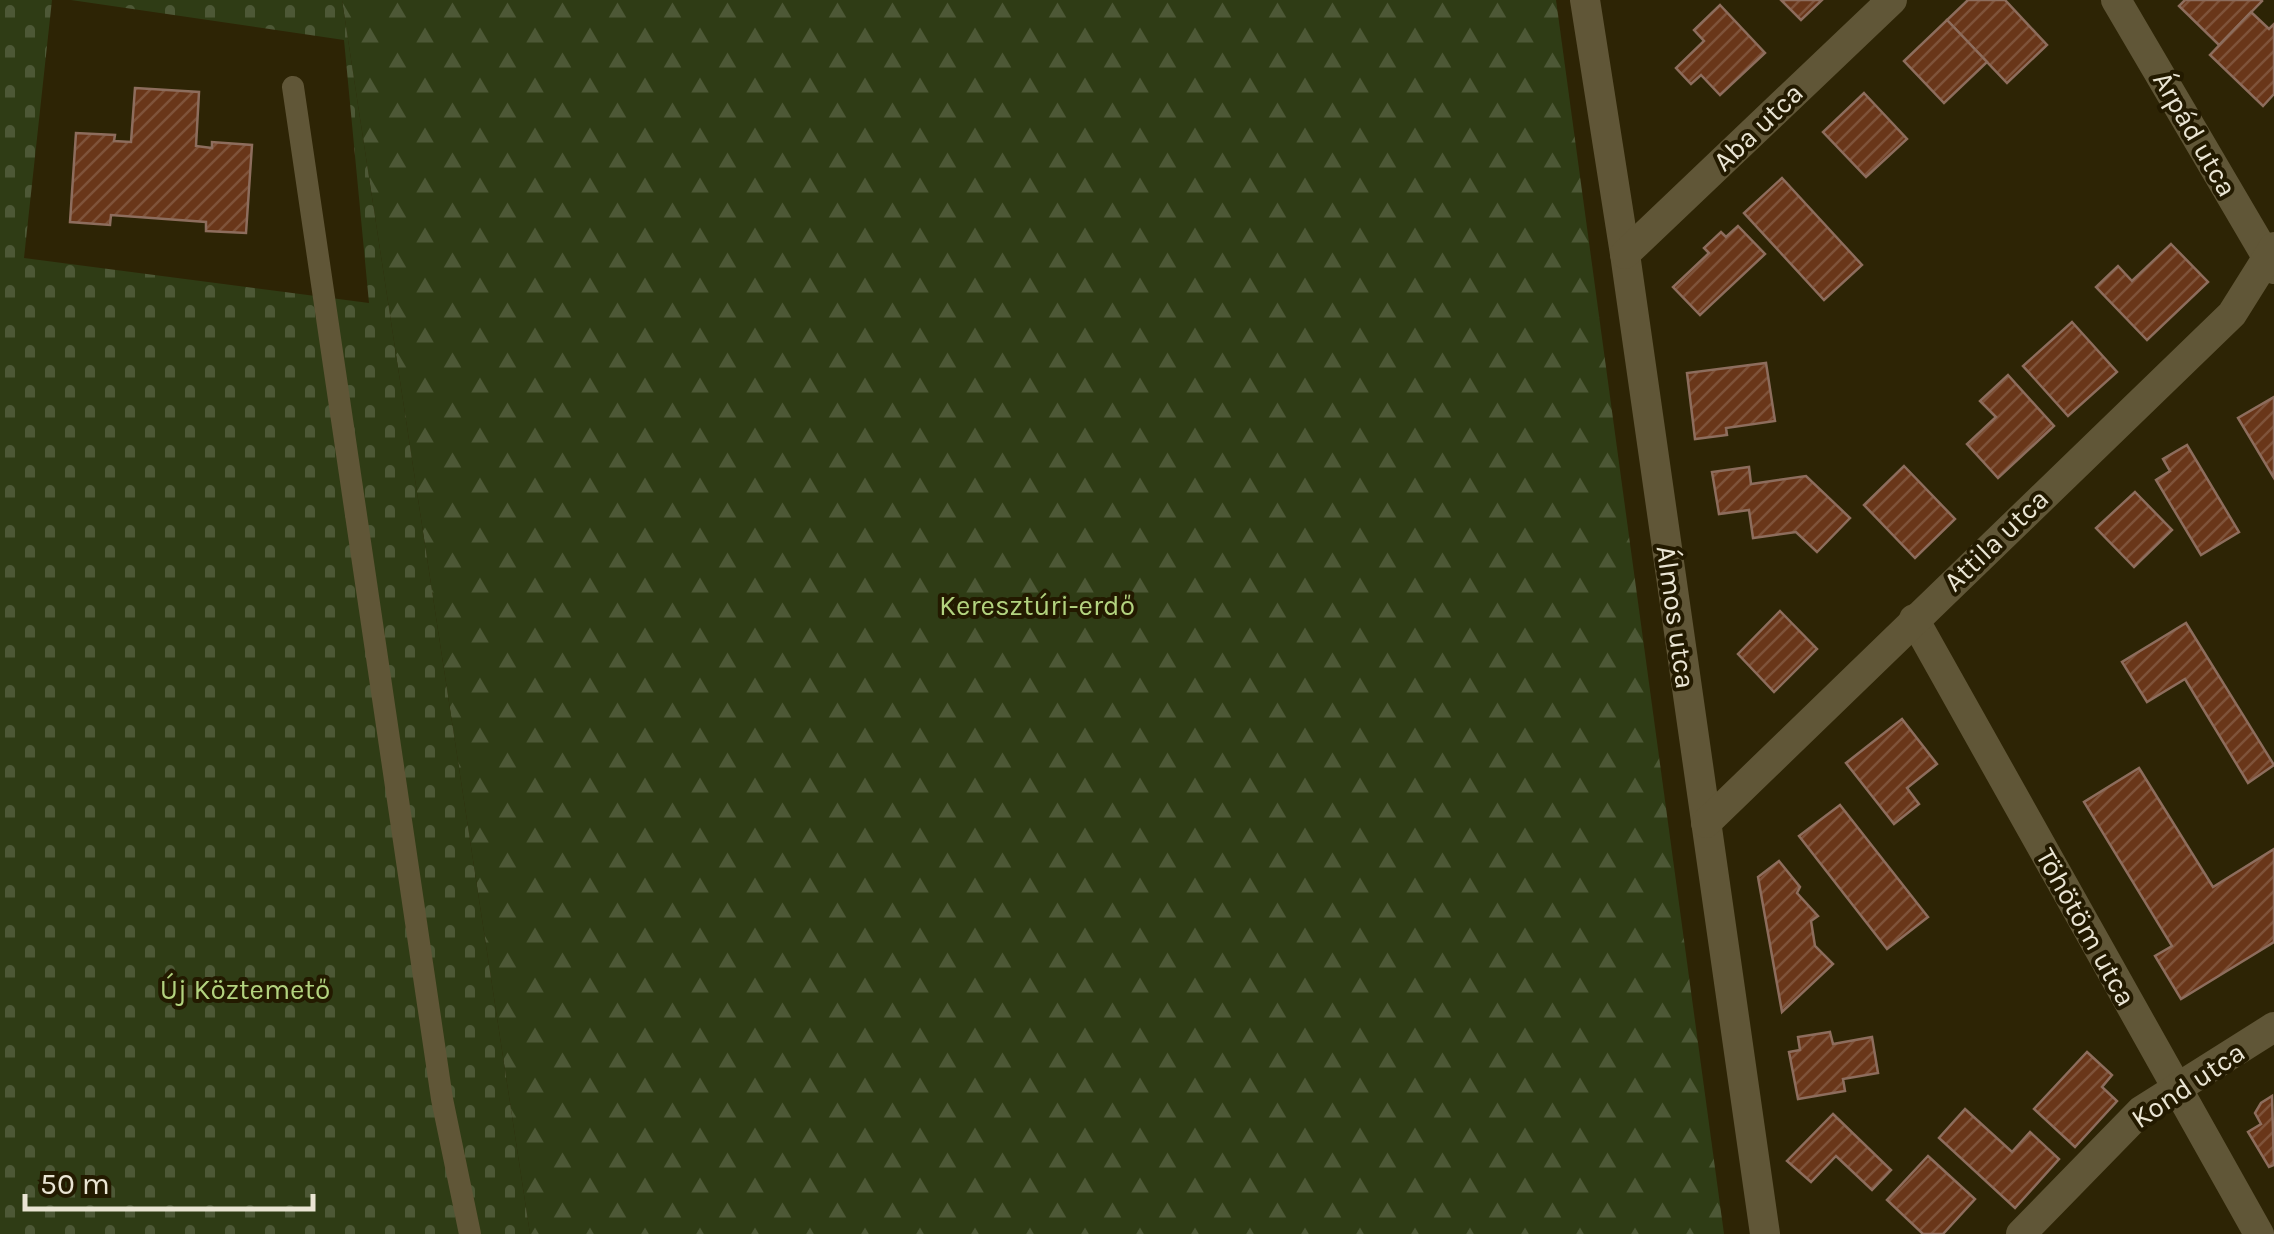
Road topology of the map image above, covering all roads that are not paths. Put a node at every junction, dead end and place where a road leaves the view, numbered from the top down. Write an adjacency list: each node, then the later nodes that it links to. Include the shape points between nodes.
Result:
1 (1585, 0): 5 (street, Álmos utca)
2 (1892, 0): 5 (street, Aba utca)
3 (2116, 0): 6 (street, Árpád utca)
4 (293, 86): 11 (lane, via 440,1080)
5 (1624, 254): 8 (street, Álmos utca)
6 (2272, 258): 7 (street, Attila utca, via 2232,314)
7 (1914, 619): 8 (street, Attila utca); 10 (street, Töhötöm utca)
8 (1706, 824): 12 (street, Álmos utca)
9 (2274, 1028): 10 (street, Kond utca)
10 (2177, 1088): 13 (street, Kond utca, via 2142,1111); 14 (street, Töhötöm utca)
11 (470, 1234)
12 (1764, 1234)
13 (2022, 1234)
14 (2259, 1234)

